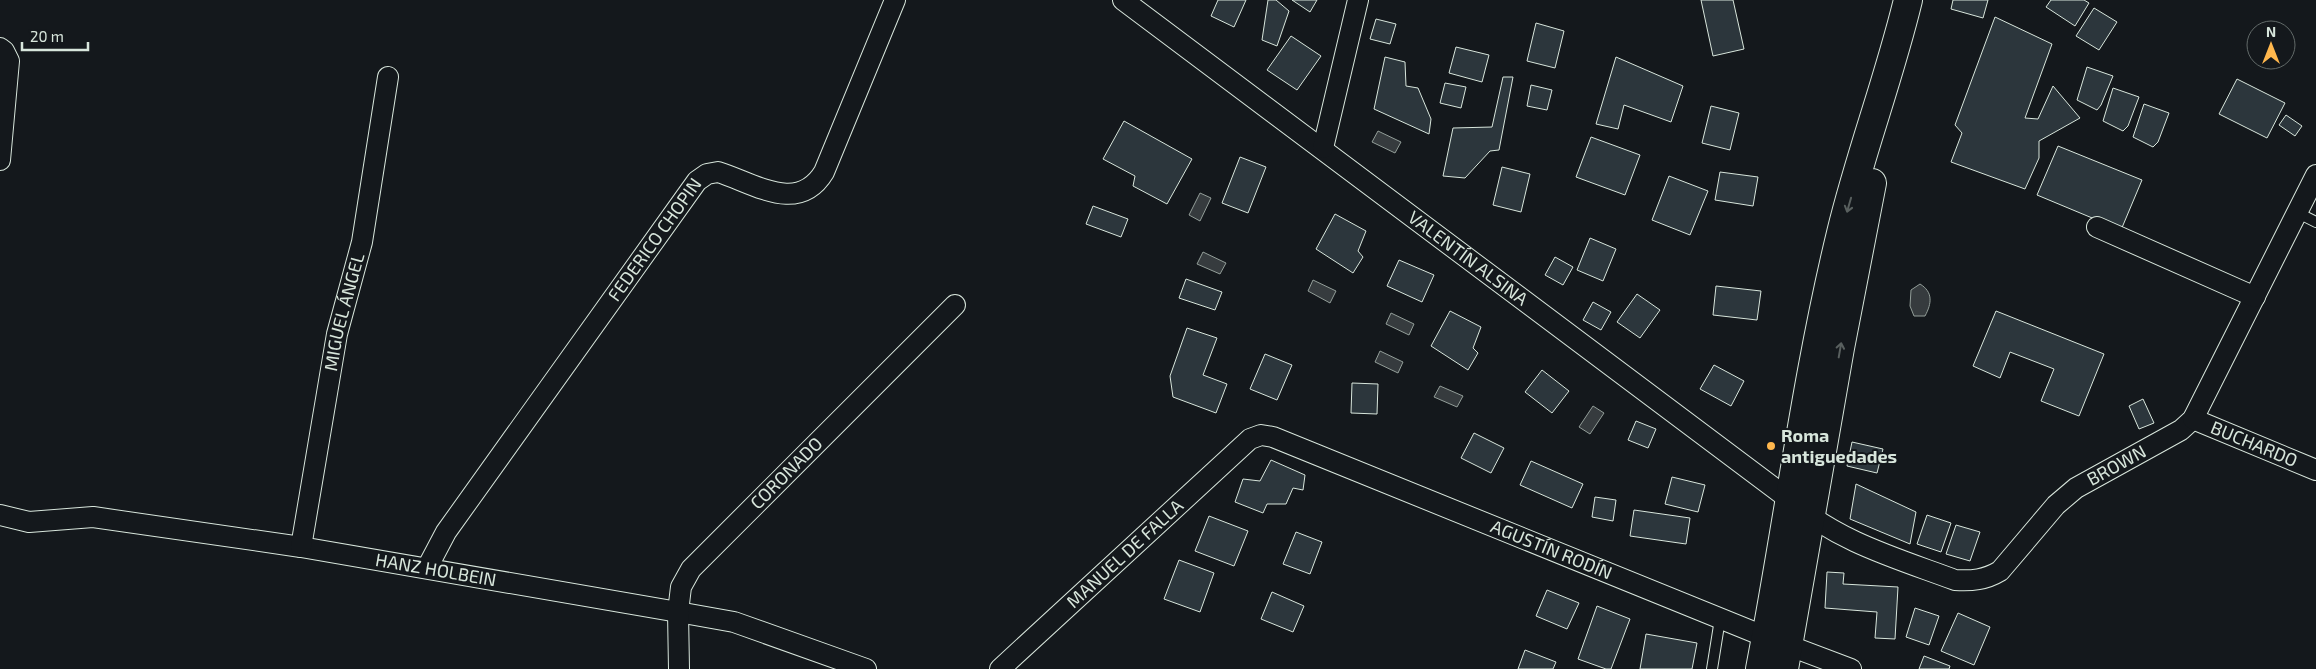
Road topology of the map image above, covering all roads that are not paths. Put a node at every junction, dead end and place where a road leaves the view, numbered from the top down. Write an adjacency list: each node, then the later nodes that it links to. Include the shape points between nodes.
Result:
1 (895, 0): 24 (street, FEDERICO CHOPIN, via 817,183 797,195 782,195 718,172 697,181 446,532)
2 (1123, 0): 8 (street, VALENTÍN ALSINA)
3 (1358, 0): 8 (street)
4 (1908, 0): 6 (main road)
5 (0, 48): 9 (street, via 9,61)
6 (1894, 58): 16 (main road, one-way to 16, via 1842,232); 22 (main road, one-way to 6)
7 (388, 77): 23 (street, MIGUEL ÁNGEL, via 362,242 337,334)
8 (1323, 148): 20 (street, VALENTÍN ALSINA)
9 (0, 160)
10 (2316, 174): 11 (street, BROWN)
11 (2298, 213): 12 (lane); 14 (street, BROWN)
12 (2316, 222)
13 (2097, 227): 14 (street)
14 (2255, 297): 17 (street, BROWN)
15 (955, 305): 25 (street, CORONADO, via 691,569 681,587)
16 (1817, 351): 20 (main road); 22 (main road, via 1820,398 1804,492)
17 (2193, 419): 19 (street, BUCHARDO); 22 (street, BROWN, via 2181,430 2076,488 2056,505 2000,571 1988,578 1955,580 1854,542)
18 (1250, 439): 26 (street, AGUSTÍN RODÍN, via 1273,436); 30 (street, MANUEL DE FALLA)
19 (2316, 470)
20 (1790, 500): 22 (street, VALENTÍN ALSINA); 27 (main road)
21 (0, 515): 23 (street, HANZ HOLBEIN, via 28,522 93,517)
22 (1811, 518): 27 (main road)
23 (301, 548): 24 (street, HANZ HOLBEIN)
24 (426, 568): 25 (street, HANZ HOLBEIN)
25 (678, 612): 28 (street, CORONADO); 29 (street, HANZ HOLBEIN, via 734,622)
26 (1720, 619): 27 (street, AGUSTÍN RODÍN); 31 (lane)
27 (1783, 644): 32 (main road); 33 (street, AGUSTÍN RODÍN)
28 (679, 669)
29 (866, 669)
30 (1000, 669)
31 (1712, 669)
32 (1760, 669)
33 (1851, 669)

